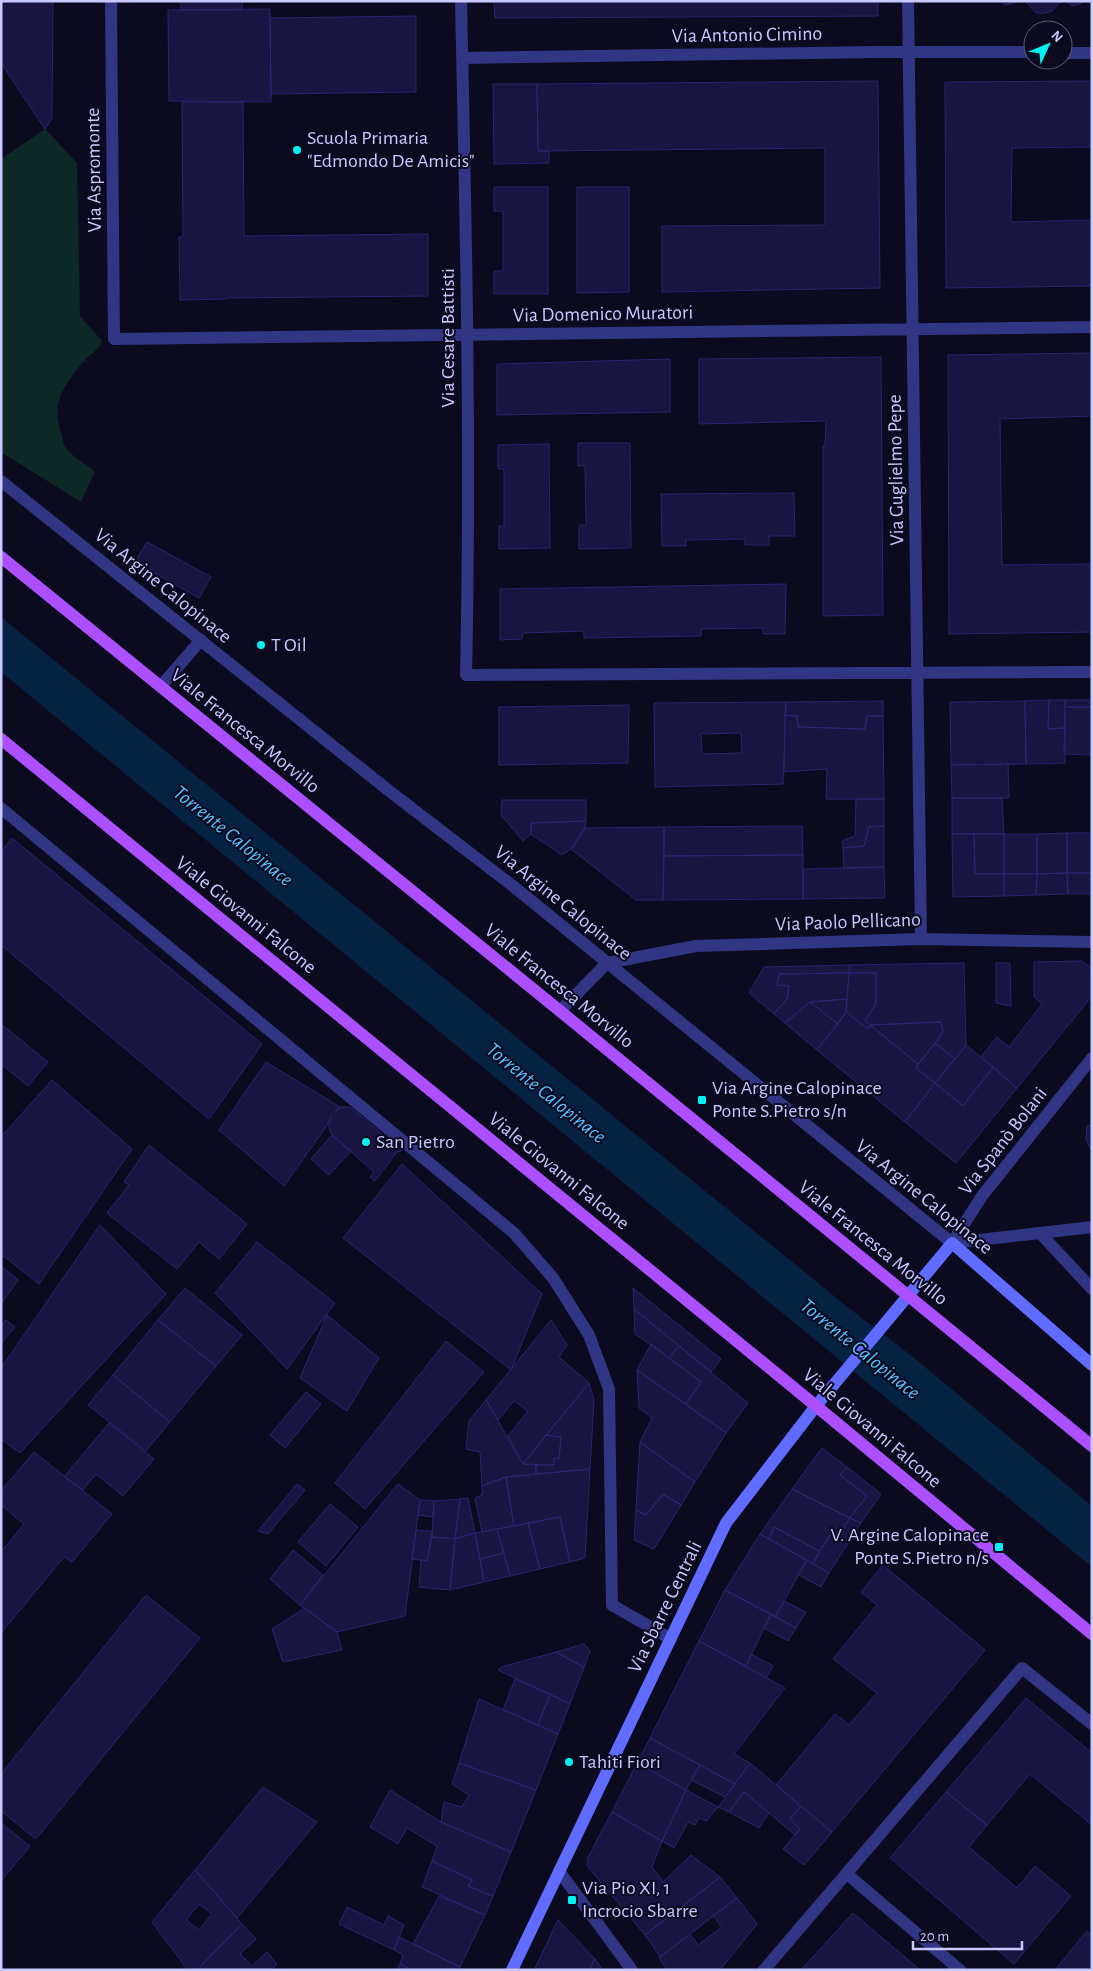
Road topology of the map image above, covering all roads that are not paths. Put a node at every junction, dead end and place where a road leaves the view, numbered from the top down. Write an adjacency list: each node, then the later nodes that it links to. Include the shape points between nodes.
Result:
1 (111, 1): 12 (street, Via Aspromonte)
2 (461, 1): 8 (street, Via Cesare Battisti)
3 (908, 1): 4 (street, Via Guglielmo Pepe)
4 (910, 52): 5 (street, Via Antonio Cimino); 8 (street, Via Antonio Cimino); 10 (street, Via Guglielmo Pepe)
5 (1023, 52)
6 (1073, 53): 7 (street)
7 (1092, 53)
8 (462, 58): 11 (street, Via Cesare Battisti)
9 (1092, 327): 10 (street, Via Domenico Muratori)
10 (913, 329): 11 (street, Via Domenico Muratori); 17 (street, Via Guglielmo Pepe)
11 (468, 335): 12 (street, Via Domenico Muratori); 17 (street, Via Cesare Battisti, via 466,676)
12 (114, 339)
13 (1, 481): 15 (street, Via Argine Calopinace)
14 (1, 558): 18 (main road, Viale Francesca Morvillo)
15 (201, 640): 18 (street); 23 (street, Via Argine Calopinace)
16 (1092, 672): 17 (street)
17 (918, 673): 21 (street, Via Guglielmo Pepe)
18 (161, 686): 24 (main road, Viale Francesca Morvillo)
19 (1, 739): 32 (main road, Viale Giovanni Falcone)
20 (1, 808): 35 (street, via 514,1233 553,1278 589,1335 609,1389 612,1605)
21 (921, 938): 22 (street, Via Paolo Pellicano); 23 (street, Via Paolo Pellicano, via 696,946)
22 (1092, 942)
23 (607, 963): 24 (street); 28 (street, Via Argine Calopinace)
24 (560, 1011): 30 (main road, Viale Francesca Morvillo)
25 (1092, 1058): 28 (street, Via Spanò Bolani, via 982,1196)
26 (1092, 1227): 27 (street)
27 (1040, 1233): 28 (street); 29 (street)
28 (952, 1244): 30 (street, Via Spanò Bolani); 31 (street, Via Argine Calopinace)
29 (1092, 1290)
30 (908, 1296): 32 (street, Via Sbarre Centrali); 33 (main road, Viale Francesca Morvillo)
31 (1092, 1366)
32 (816, 1406): 34 (main road, Viale Giovanni Falcone); 35 (street, Via Sbarre Centrali, via 726,1523)
33 (1092, 1446)
34 (1092, 1634)
35 (671, 1639): 37 (street, Via Sbarre Centrali)
36 (1092, 1724): 38 (street, via 1022,1668)
37 (559, 1871): 39 (street, Via Sbarre Centrali); 40 (street)
38 (846, 1874): 41 (street); 42 (street)
39 (512, 1970)
40 (632, 1970)
41 (764, 1970)
42 (960, 1970)

